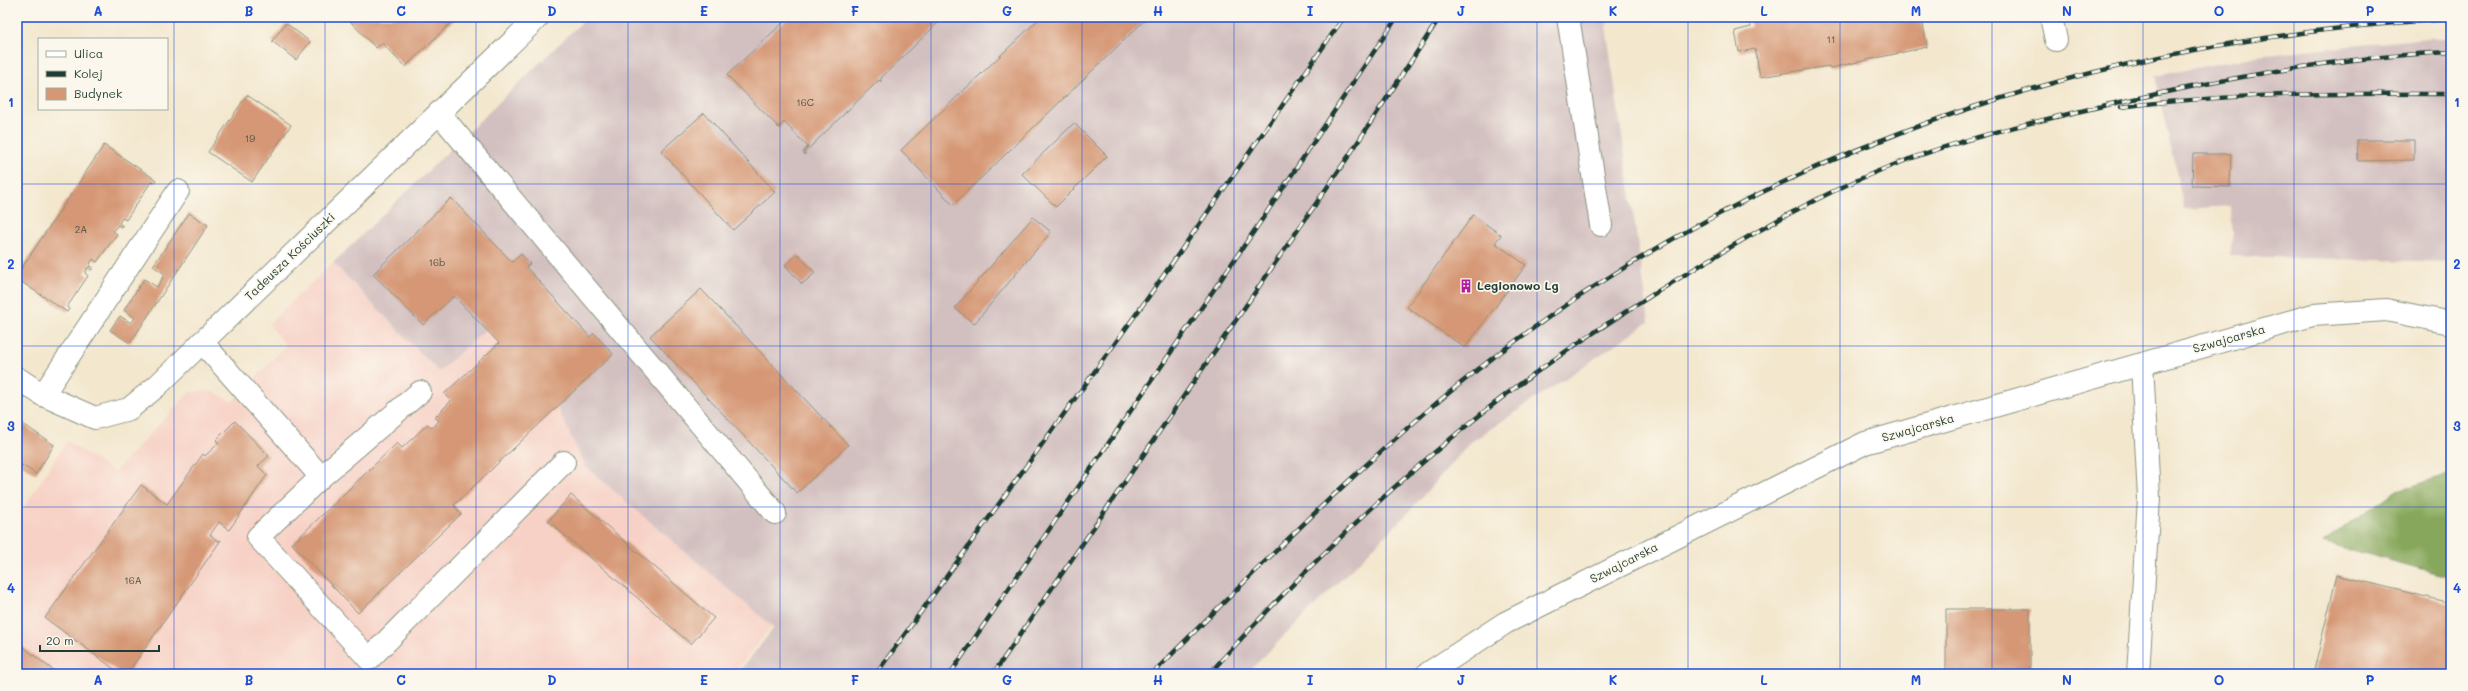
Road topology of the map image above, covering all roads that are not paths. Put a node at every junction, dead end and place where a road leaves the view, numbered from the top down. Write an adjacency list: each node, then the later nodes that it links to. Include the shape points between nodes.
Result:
1 (538, 17): 5 (street, Tadeusza Kościuszki)
2 (1568, 17): 7 (street)
3 (2051, 17): 4 (street)
4 (2056, 40)
5 (439, 113): 9 (street, Tadeusza Kościuszki); 16 (street)
6 (178, 192): 13 (street)
7 (1601, 224)
8 (2451, 323): 10 (street, Szwajcarska, via 2386,310 2313,315)
9 (202, 342): 13 (street, Tadeusza Kościuszki, via 129,409 94,418); 15 (street)
10 (2142, 364): 17 (street, Szwajcarska, via 1865,443 1505,623); 18 (street, via 2149,498)
11 (17, 378): 13 (street, Tadeusza Kościuszki)
12 (420, 392): 15 (street)
13 (43, 395)
14 (564, 462): 15 (street, via 369,659 258,538)
15 (321, 477)
16 (775, 513)
17 (1427, 674)
18 (2138, 674)

